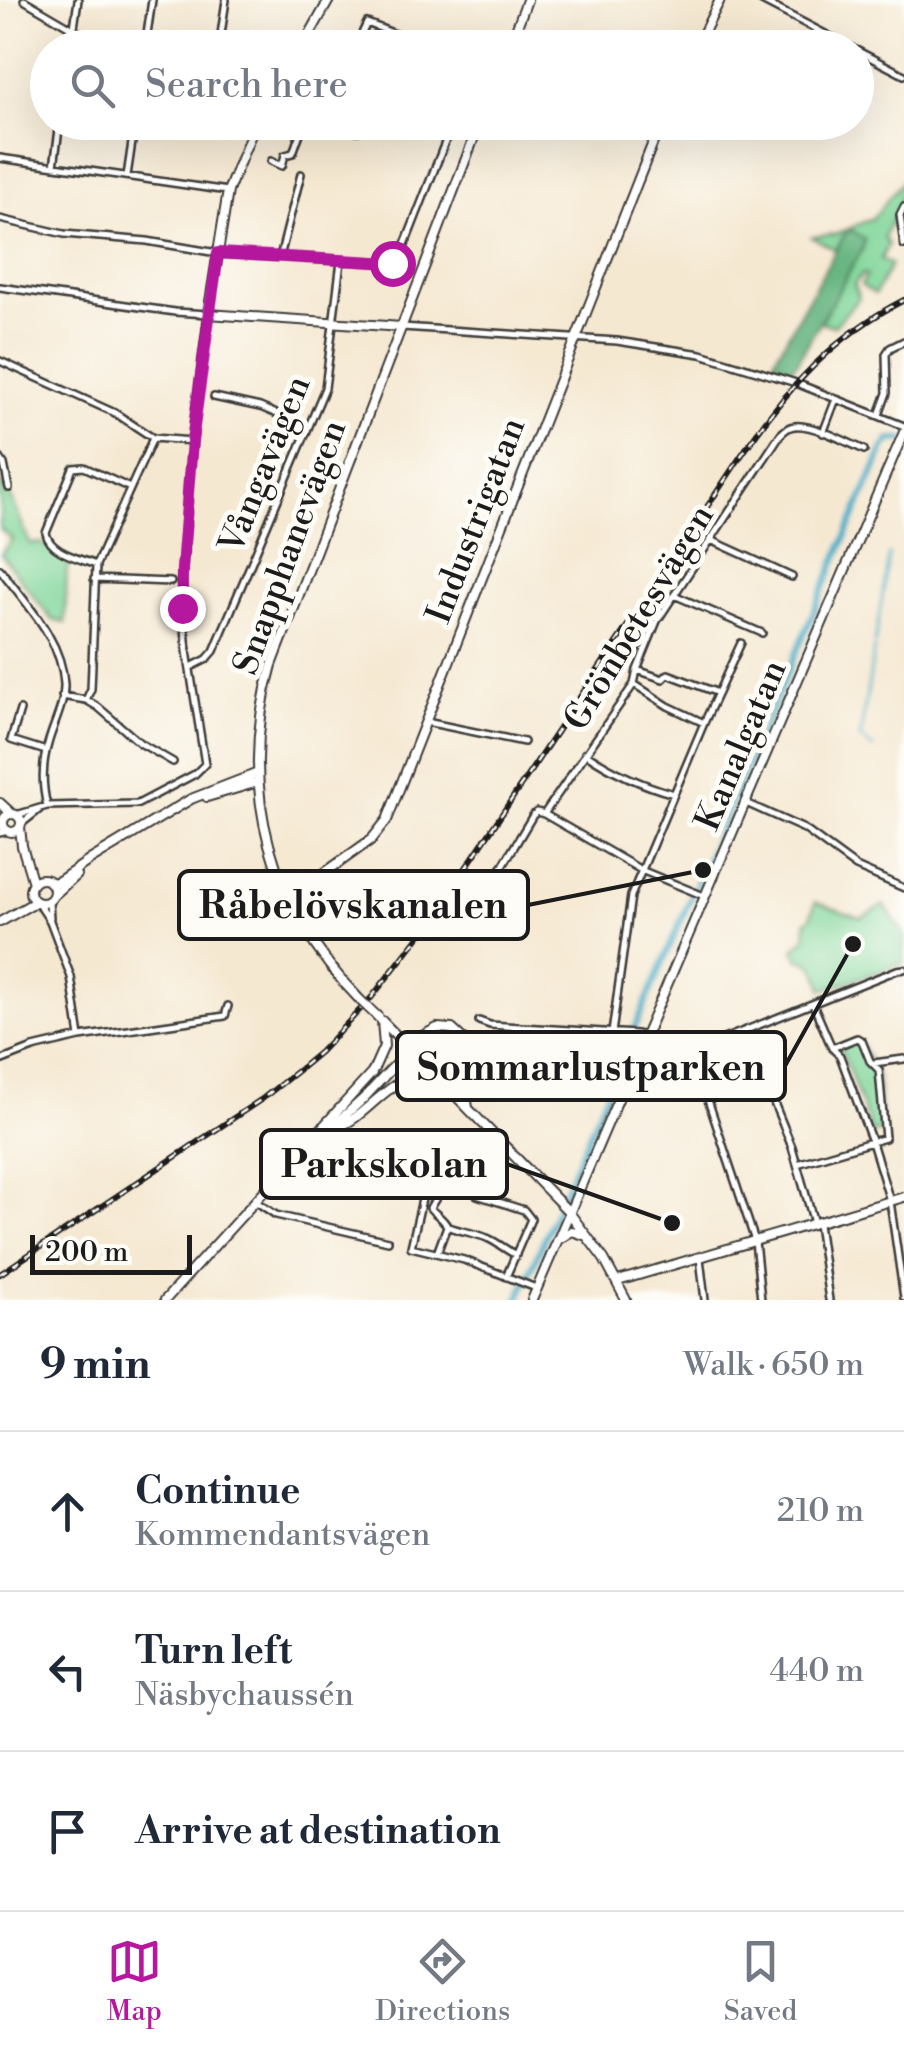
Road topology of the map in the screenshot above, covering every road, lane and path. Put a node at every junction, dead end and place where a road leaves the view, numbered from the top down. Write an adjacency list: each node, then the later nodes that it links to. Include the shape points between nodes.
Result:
1 (24, 0): 9 (street)
2 (78, 0): 9 (street)
3 (152, 0): 10 (street)
4 (226, 0): 11 (street)
5 (329, 0): 12 (street)
6 (527, 0): 13 (street)
7 (720, 0): 14 (street)
8 (760, 0): 15 (street)
9 (74, 29)
10 (148, 30)
11 (222, 30)
12 (312, 30)
13 (516, 30)
14 (705, 30)
15 (818, 30)
16 (874, 59): 17 (street)
17 (904, 75)
18 (58, 140): 27 (street)
19 (132, 140): 29 (street)
20 (248, 140): 30 (street)
21 (297, 140): 26 (street, via 282,166)
22 (445, 140): 36 (street, via 392,263)
23 (473, 140): 40 (street, Snapphanevägen)
24 (654, 140): 41 (street, Industrigatan)
25 (0, 158): 27 (street)
26 (271, 161)
27 (54, 166): 29 (street)
28 (301, 174): 35 (street)
29 (127, 176): 30 (street)
30 (228, 191): 34 (street)
31 (904, 206): 33 (street)
32 (0, 219): 34 (street)
33 (904, 245)
34 (218, 253): 35 (street); 38 (street)
35 (280, 257): 36 (street)
36 (341, 261): 39 (street, Vångavägen)
37 (0, 287): 38 (street)
38 (208, 314): 39 (street); 51 (street)
39 (333, 322): 40 (street); 47 (street, Vångavägen, via 328,378)
40 (402, 327): 41 (street); 78 (street, Snapphanevägen, via 272,665 260,716)
41 (576, 338): 45 (street, via 700,354); 72 (street, Industrigatan)
42 (904, 341): 46 (street, via 886,354 887,393)
43 (0, 362): 49 (street, via 115,413)
44 (214, 397): 47 (street)
45 (836, 399): 46 (street); 48 (street)
46 (879, 415): 50 (street)
47 (308, 427): 65 (street, Vångavägen, via 214,651)
48 (823, 432): 52 (street); 56 (street, Grönbetesvägen, via 796,426 780,435)
49 (153, 438): 51 (street); 55 (street)
50 (902, 438): 81 (street, Kanalgatan)
51 (192, 441): 65 (street, via 181,584)
52 (864, 450)
53 (1, 464): 54 (street)
54 (9, 488)
55 (130, 488): 57 (street); 57 (street, via 73,468 46,541)
56 (711, 540): 59 (street); 62 (street, Grönbetesvägen)
57 (96, 565): 60 (street)
58 (0, 569): 69 (street, via 58,653)
59 (792, 577)
60 (94, 578): 61 (street); 70 (street)
61 (171, 582)
62 (674, 595): 63 (street); 66 (street, Grönbetesvägen)
63 (762, 633)
64 (741, 643): 68 (street)
65 (190, 667): 82 (street, via 206,761 196,774 138,804)
66 (637, 670): 67 (street, Grönbetesvägen); 68 (street)
67 (634, 684): 73 (street); 76 (street, Grönbetesvägen)
68 (718, 693): 73 (street)
69 (62, 696): 70 (street); 75 (street)
70 (86, 700): 77 (street)
71 (20, 710): 75 (street, via 11,740)
72 (426, 722): 74 (street); 93 (street, Industrigatan, via 381,828)
73 (704, 722): 79 (street)
74 (524, 742)
75 (46, 752): 82 (street)
76 (585, 753): 79 (street, via 630,780); 83 (street, Grönbetesvägen)
77 (173, 762)
78 (258, 777): 85 (street, via 191,799); 93 (street, Snapphanevägen, via 267,842)
79 (674, 794): 87 (street)
80 (0, 803): 84 (street)
81 (746, 803): 90 (street); 92 (street, Kanalgatan)
82 (48, 806): 84 (street)
83 (544, 814): 87 (street); 91 (street, Grönbetesvägen, via 533,814 501,869)
84 (8, 823): 86 (street)
85 (128, 837): 88 (street, via 59,881); 94 (street)
86 (29, 864): 88 (street); 89 (street)
87 (641, 870): 92 (street); 104 (street, via 631,896)
88 (46, 880): 89 (street); 94 (street, via 54,886)
89 (32, 887): 95 (street); 96 (street)
90 (904, 888)
91 (504, 890)
92 (697, 893): 105 (street, Kanalgatan)
93 (288, 896): 101 (street, Snapphanevägen, bridge, via 323,957)
94 (52, 898): 95 (street); 97 (street)
95 (37, 902): 96 (street); 97 (street)
96 (0, 919)
97 (50, 921): 106 (street, via 71,976)
98 (904, 969): 99 (street)
99 (814, 1004): 103 (street); 108 (street)
100 (228, 1006): 106 (street, via 225,1016)
101 (381, 1020): 109 (street, Snapphanevägen, bridge); 116 (street, via 384,1046 377,1066)
102 (479, 1021): 104 (street)
103 (745, 1032): 107 (street); 119 (street)
104 (612, 1033): 105 (street)
105 (641, 1035): 107 (street); 123 (street, Kanalgatan)
106 (80, 1037): 112 (street)
107 (691, 1048): 127 (street)
108 (832, 1048): 113 (street, via 860,1038); 117 (street)
109 (415, 1054): 110 (street, via 444,1066); 114 (street, Snapphanevägen)
110 (465, 1054): 115 (street); 116 (street, via 458,1033 431,1030)
111 (904, 1058): 113 (street)
112 (0, 1061)
113 (874, 1064): 117 (street, via 886,1138)
114 (436, 1076): 115 (street, Snapphanevägen); 116 (street, via 407,1078 346,1124)
115 (468, 1108): 123 (street, Snapphanevägen)
116 (330, 1125): 121 (street)
117 (872, 1142): 119 (street); 122 (street)
118 (456, 1146): 130 (street, via 428,1173 411,1247)
119 (797, 1164): 124 (street)
120 (904, 1196): 122 (street)
121 (255, 1200): 128 (street, via 276,1215); 137 (street)
122 (890, 1200): 124 (street); 136 (street)
123 (568, 1211): 126 (street, Snapphanevägen); 129 (street, Kanalgatan)
124 (816, 1223): 127 (street); 142 (street)
125 (447, 1226): 130 (street); 131 (street, via 494,1240); 131 (street, via 430,1208 459,1179 532,1219)
126 (590, 1238): 129 (street, via 572,1231); 134 (street, Snapphanevägen)
127 (755, 1240): 132 (street); 141 (street)
128 (388, 1241)
129 (556, 1242): 135 (street, Kanalgatan)
130 (437, 1253): 133 (street)
131 (516, 1255): 133 (street)
132 (700, 1257): 134 (street); 140 (street)
133 (506, 1277): 135 (street)
134 (618, 1282): 139 (street, Snapphanevägen)
135 (532, 1287): 138 (street, Kanalgatan)
136 (904, 1298)
137 (164, 1300)
138 (532, 1300)
139 (626, 1300)
140 (705, 1300)
141 (761, 1300)
142 (829, 1300)

